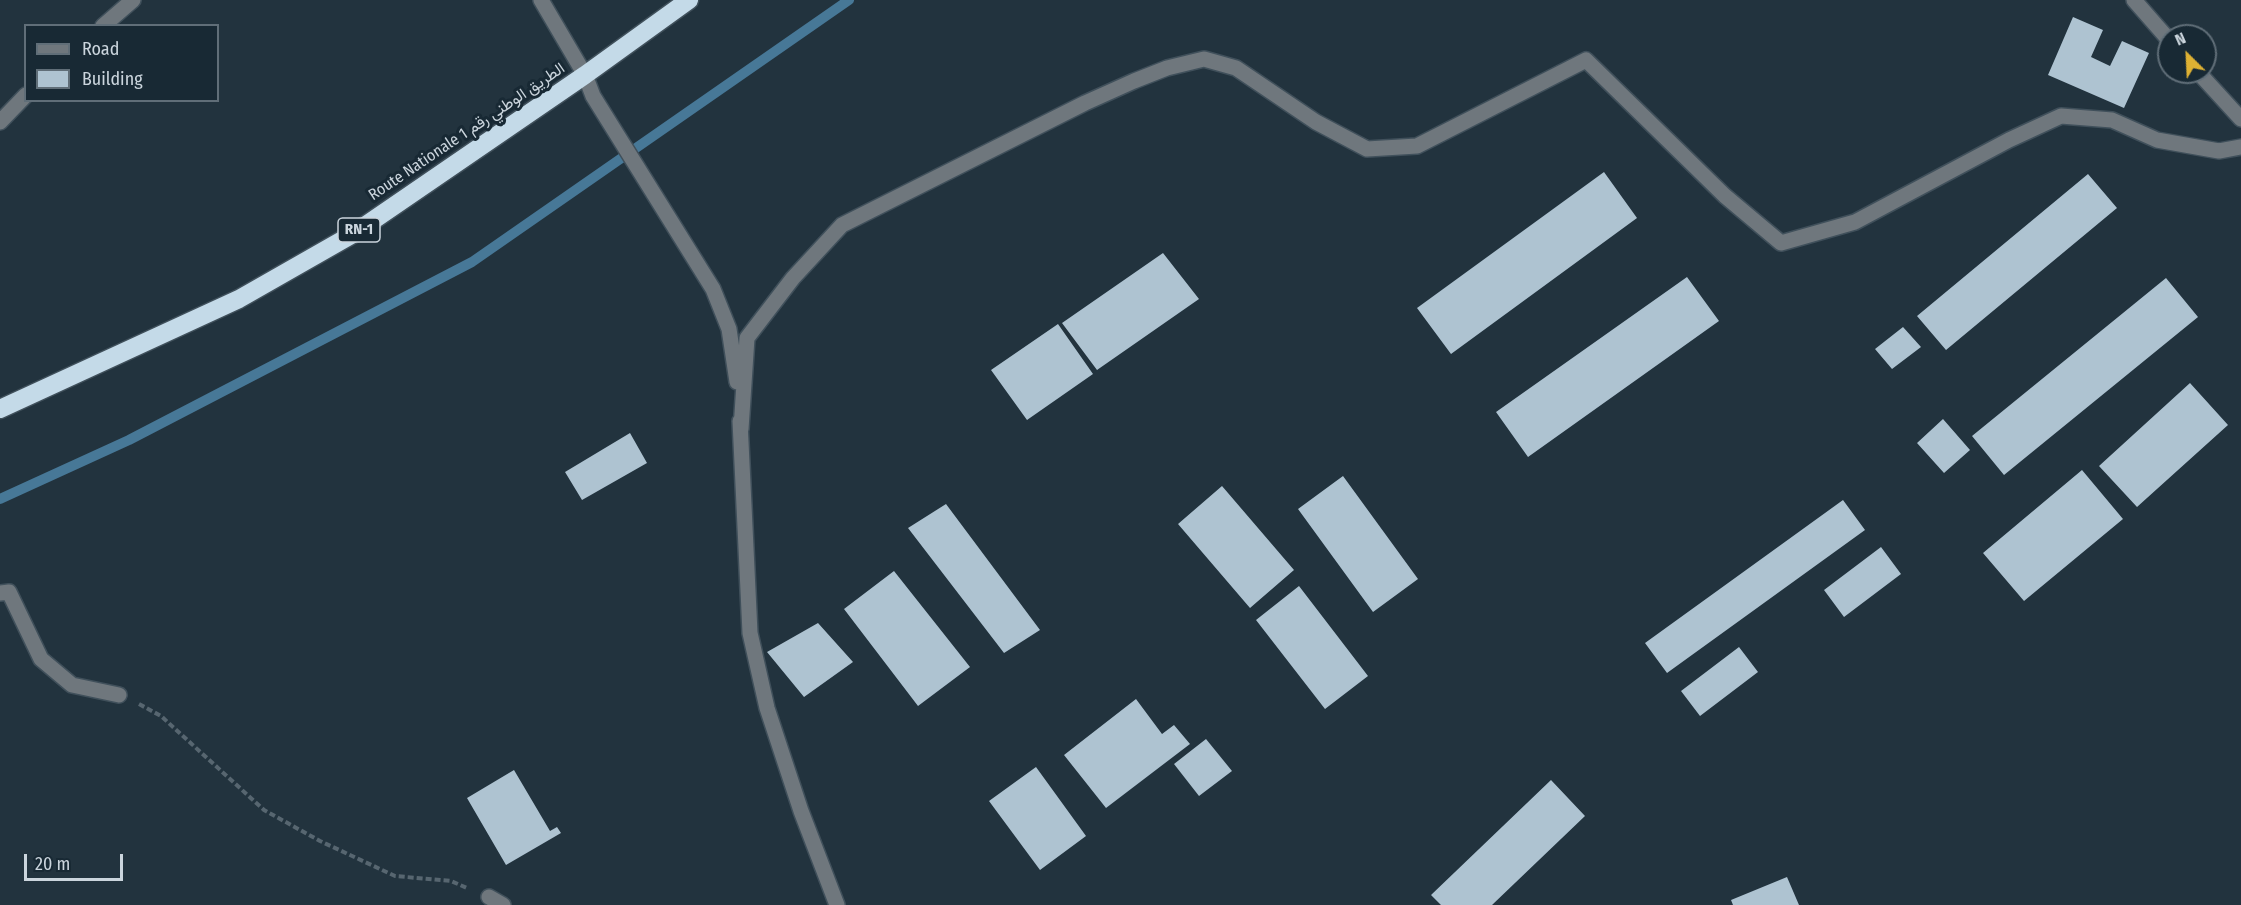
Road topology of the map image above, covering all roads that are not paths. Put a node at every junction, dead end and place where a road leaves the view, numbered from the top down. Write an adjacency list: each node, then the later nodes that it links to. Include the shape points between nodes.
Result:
1 (133, 0): 5 (street)
2 (541, 0): 7 (street)
3 (688, 0): 7 (highway, Route Nationale الطريق الوطني رقم 1 / RN-1)
4 (2134, 0): 6 (street)
5 (105, 24)
6 (2157, 26)
7 (585, 75): 13 (highway, Route Nationale الطريق الوطني رقم 1 / RN-1, via 352,234 239,299); 14 (street, via 592,96 713,289 729,329)
8 (2209, 84): 10 (street)
9 (24, 97): 11 (street)
10 (2241, 119)
11 (0, 122)
12 (2241, 147): 14 (street, via 2219,151 2157,140 2112,120 2061,116 1855,222 1781,243 1725,196 1586,60 1417,146 1367,149 1316,122 1236,68 1204,59 1167,68 1085,103 842,225 793,278 747,338)
13 (0, 409)
14 (741, 429): 19 (street, via 750,633 767,708)
15 (0, 593): 16 (street, via 9,592 41,660 72,685)
16 (119, 694)
17 (489, 897): 18 (street)
18 (504, 905)
19 (837, 905)

